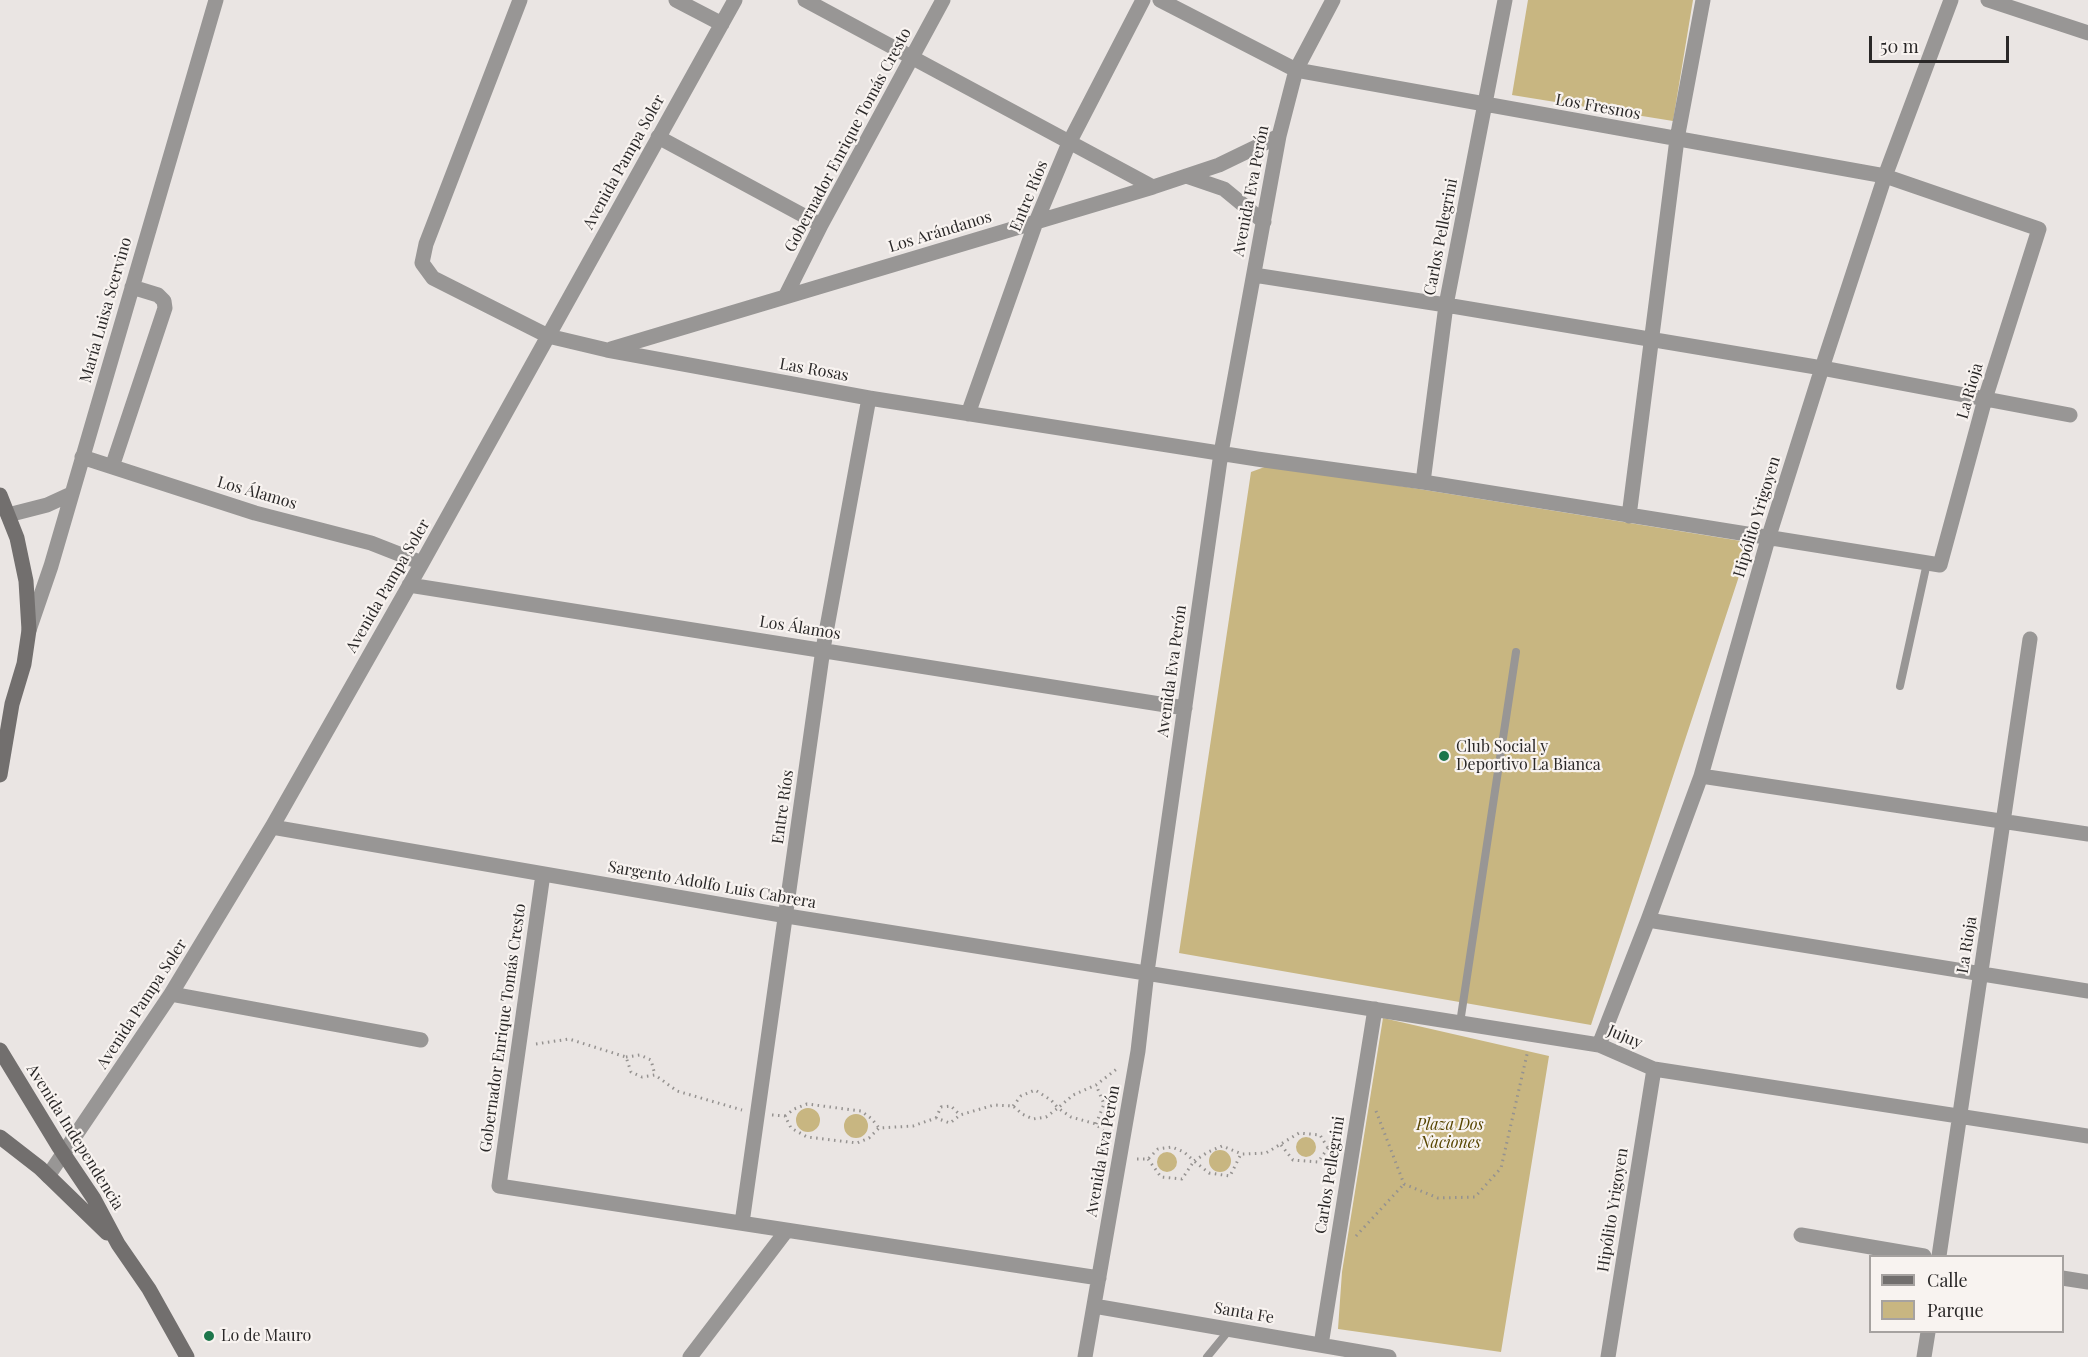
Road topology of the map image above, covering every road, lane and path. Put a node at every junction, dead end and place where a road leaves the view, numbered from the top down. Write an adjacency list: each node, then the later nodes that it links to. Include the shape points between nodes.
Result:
1 (216, 0): 31 (street, María Luisa Scervino)
2 (520, 0): 34 (street, Las Rosas, via 422,263 433,278)
3 (676, 0): 14 (street)
4 (735, 0): 14 (street, Avenida Pampa Soler)
5 (805, 0): 16 (street)
6 (942, 0): 16 (street, Gobernador Enrique Tomás Cresto)
7 (1143, 0): 22 (street, Entre Ríos)
8 (1160, 0): 17 (street, Los Fresnos)
9 (1333, 0): 17 (street, Avenida Eva Perón)
10 (1505, 0): 18 (street, Carlos Pellegrini)
11 (1703, 0): 21 (street)
12 (1951, 0): 24 (street, Hipólito Yrigoyen)
13 (1988, 0): 15 (street)
14 (722, 24): 20 (street, Avenida Pampa Soler)
15 (2088, 33)
16 (912, 57): 22 (street); 28 (street, Gobernador Enrique Tomás Cresto)
17 (1296, 70): 18 (street, Los Fresnos); 19 (street, Avenida Eva Perón)
18 (1485, 105): 21 (street, Los Fresnos); 33 (street, Carlos Pellegrini)
19 (1279, 136): 23 (street, Los Arándanos); 27 (street, Avenida Eva Perón)
20 (658, 137): 28 (street); 34 (street, Avenida Pampa Soler)
21 (1677, 139): 24 (street, Los Fresnos); 35 (street)
22 (1070, 143): 25 (street); 26 (street, Entre Ríos)
23 (1186, 176): 25 (street, Los Arándanos); 27 (street, via 1224,189)
24 (1885, 176): 29 (street, Los Fresnos); 37 (street, Hipólito Yrigoyen)
25 (1153, 187): 26 (street, Los Arándanos)
26 (1036, 222): 32 (street, Los Arándanos); 40 (street, Entre Ríos)
27 (1264, 222): 30 (street, Avenida Eva Perón)
28 (821, 225): 32 (street, Gobernador Enrique Tomás Cresto)
29 (2039, 229): 39 (street, La Rioja)
30 (1254, 275): 33 (street); 42 (street, Avenida Eva Perón)
31 (132, 286): 43 (street, María Luisa Scervino); 44 (street, via 158,295 165,308)
32 (785, 297): 36 (street, Los Arándanos)
33 (1446, 305): 35 (street); 45 (street, Carlos Pellegrini)
34 (548, 336): 36 (street, Las Rosas); 51 (street, Avenida Pampa Soler)
35 (1651, 339): 37 (street); 49 (street)
36 (607, 350): 38 (street, Las Rosas)
37 (1822, 368): 39 (street); 50 (street, Hipólito Yrigoyen)
38 (869, 398): 40 (street, Las Rosas); 56 (street, Entre Ríos)
39 (1985, 399): 41 (street); 52 (street, La Rioja)
40 (968, 414): 42 (street, Las Rosas)
41 (2070, 416)
42 (1221, 453): 45 (street, Las Rosas); 60 (street, Avenida Eva Perón)
43 (81, 457): 44 (street, Los Álamos); 46 (street, María Luisa Scervino)
44 (112, 467): 51 (street, Los Álamos, via 255,513 371,543)
45 (1423, 482): 49 (street, Las Rosas)
46 (71, 494): 48 (street); 54 (street, María Luisa Scervino)
47 (0, 495): 48 (main road)
48 (8, 515): 54 (main road, via 26,581)
49 (1629, 516): 50 (street, Las Rosas)
50 (1768, 539): 52 (street, Las Rosas); 63 (street, Hipólito Yrigoyen)
51 (422, 563): 53 (street, Avenida Pampa Soler)
52 (1933, 564): 58 (lane)
53 (409, 585): 56 (street, Los Álamos); 65 (street, Avenida Pampa Soler)
54 (29, 630): 59 (main road)
55 (2030, 639): 64 (street, La Rioja)
56 (823, 649): 60 (street, Los Álamos); 68 (street, Entre Ríos)
57 (1516, 652): 75 (lane)
58 (1900, 686)
59 (12, 704): 61 (main road); 62 (main road)
60 (1185, 708): 70 (street, Avenida Eva Perón)
61 (0, 731)
62 (0, 775)
63 (1701, 776): 64 (street); 69 (street, Hipólito Yrigoyen)
64 (2004, 821): 66 (street); 71 (street, La Rioja)
65 (272, 827): 67 (street, Sargento Adolfo Luis Cabrera); 73 (street, Avenida Pampa Soler)
66 (2088, 834)
67 (543, 874): 68 (street, Sargento Adolfo Luis Cabrera); 79 (street, Gobernador Enrique Tomás Cresto)
68 (787, 916): 70 (street, Sargento Adolfo Luis Cabrera); 89 (street, Entre Ríos)
69 (1648, 920): 71 (street); 78 (street, Hipólito Yrigoyen)
70 (1147, 972): 74 (street, Jujuy); 80 (street, Avenida Eva Perón)
71 (1981, 975): 72 (street); 93 (street, La Rioja)
72 (2088, 991)
73 (171, 994): 77 (street); 101 (street, Avenida Pampa Soler)
74 (1375, 1009): 75 (street, Jujuy); 103 (street, Carlos Pellegrini)
75 (1460, 1023): 76 (street, Jujuy)
76 (1532, 1034): 78 (street, Jujuy); 107 (path, via 1501,1168 1475,1197 1438,1198)
77 (421, 1040)
78 (1599, 1045): 83 (street, Jujuy)
79 (519, 1046): 82 (path, via 569,1039); 108 (street, Gobernador Enrique Tomás Cresto, via 499,1186)
80 (1138, 1051): 85 (path); 100 (street, Avenida Eva Perón)
81 (1, 1056): 101 (main road, Avenida Independencia)
82 (626, 1057): 84 (path, via 631,1072 642,1077); 84 (path, via 640,1055 651,1060)
83 (1654, 1069): 93 (street, Jujuy); 127 (street, Hipólito Yrigoyen)
84 (655, 1076): 89 (path, via 677,1092)
85 (1096, 1085): 87 (path, via 1073,1095); 94 (path, via 1104,1104)
86 (1013, 1106): 87 (path, via 1034,1119 1046,1117); 87 (path, via 1021,1096 1035,1090); 90 (path, via 994,1105)
87 (1058, 1108): 94 (path)
88 (1376, 1111): 107 (path)
89 (758, 1114): 91 (path); 108 (street, Entre Ríos)
90 (960, 1115): 92 (path, via 950,1123); 92 (path, via 951,1106 941,1107)
91 (785, 1116): 95 (path, via 807,1104 861,1111); 95 (path, via 791,1128 807,1137 857,1143)
92 (936, 1118): 95 (path, via 913,1126)
93 (1960, 1118): 97 (street, Jujuy); 113 (street, La Rioja)
94 (1096, 1125): 100 (path)
95 (879, 1128)
96 (0, 1137): 106 (main road, Avenida Independencia)
97 (2088, 1137)
98 (1281, 1145): 99 (path, via 1299,1132 1320,1135); 99 (path, via 1293,1160 1318,1162); 102 (path, via 1266,1153)
99 (1328, 1148): 103 (path)
100 (1121, 1149): 104 (path, via 1132,1159); 115 (street, Avenida Eva Perón)
101 (64, 1154): 106 (street, Avenida Pampa Soler); 111 (main road, Avenida Independencia, via 94,1198)
102 (1242, 1154): 105 (path, via 1222,1146); 105 (path, via 1230,1176 1209,1173)
103 (1352, 1156): 114 (street, Carlos Pellegrini)
104 (1148, 1159): 105 (path, via 1158,1149 1172,1147); 105 (path, via 1161,1177 1182,1179)
105 (1194, 1161)
106 (48, 1176): 111 (main road, Avenida Independencia)
107 (1404, 1184): 114 (path)
108 (742, 1223): 109 (street)
109 (787, 1230): 115 (street); 123 (street)
110 (1801, 1235): 112 (street)
111 (118, 1244): 122 (main road, Avenida Independencia, via 149,1289)
112 (1913, 1255)
113 (1939, 1255)
114 (1335, 1258): 121 (street, Carlos Pellegrini)
115 (1099, 1278): 118 (street, Avenida Eva Perón)
116 (2064, 1278): 117 (street)
117 (2088, 1282)
118 (1094, 1306): 119 (street, Santa Fe); 124 (street, Avenida Eva Perón)
119 (1230, 1329): 121 (street, Santa Fe); 125 (lane)
120 (1928, 1333): 128 (street)
121 (1321, 1345): 126 (street, Santa Fe)
122 (187, 1357)
123 (690, 1357)
124 (1085, 1357)
125 (1207, 1357)
126 (1389, 1357)
127 (1608, 1357)
128 (1924, 1357)

